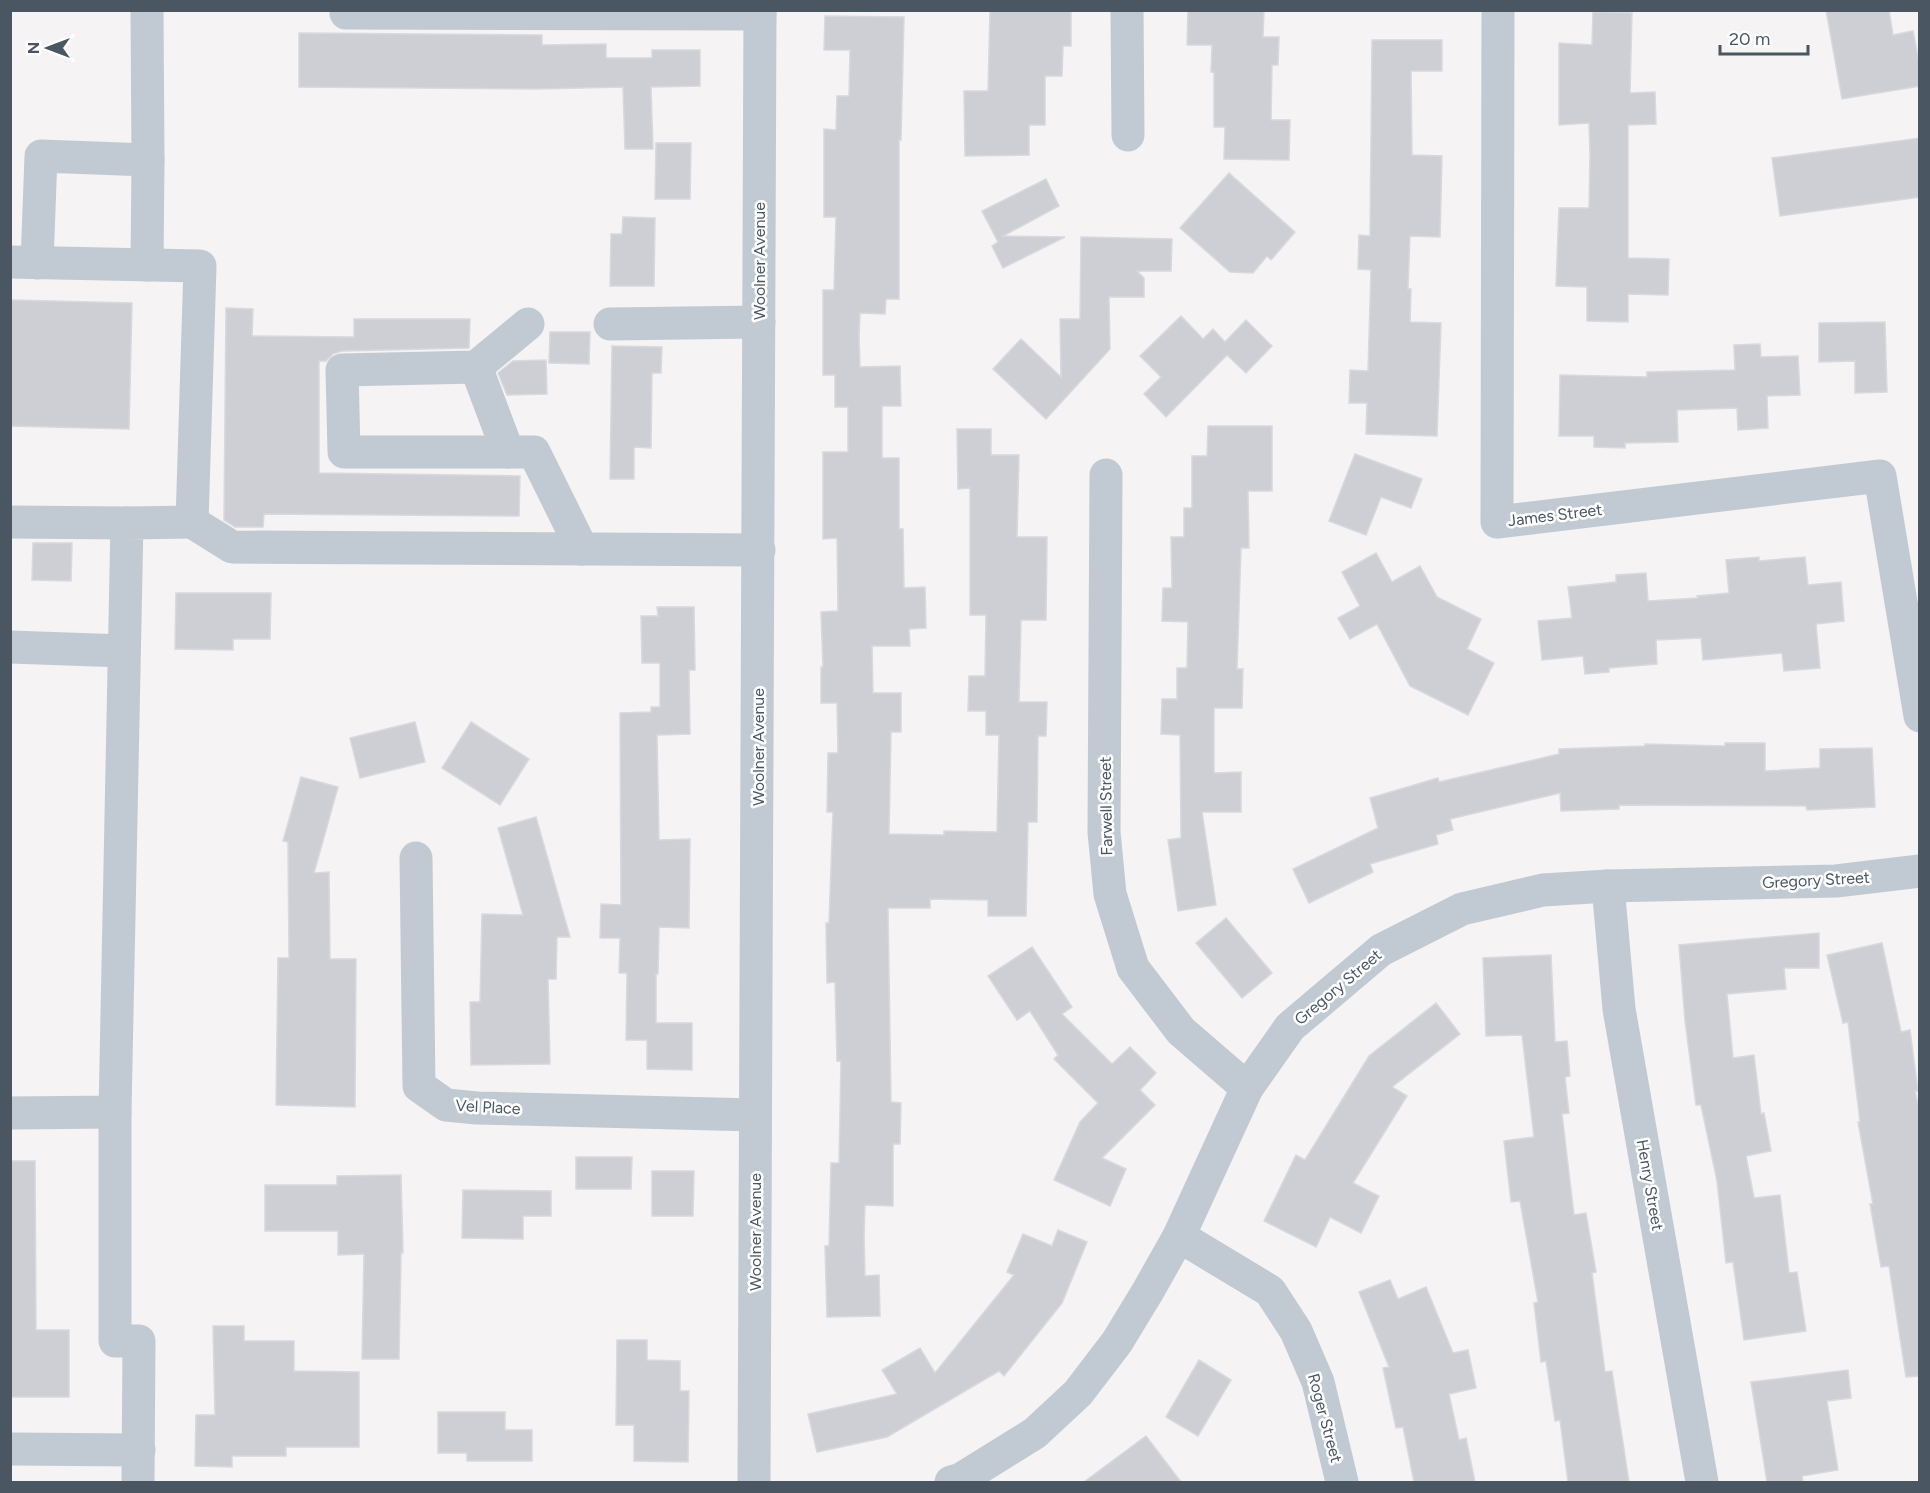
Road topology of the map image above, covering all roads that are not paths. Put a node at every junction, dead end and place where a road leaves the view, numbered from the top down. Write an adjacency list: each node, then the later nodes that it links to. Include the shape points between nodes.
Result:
1 (147, 10): 9 (street)
2 (346, 10): 5 (street)
3 (1127, 10): 8 (street)
4 (1498, 10): 25 (street, James Street, via 1497,522 1880,476)
5 (417, 12): 6 (street)
6 (546, 12): 7 (street)
7 (760, 12): 12 (street, Woolner Avenue)
8 (1128, 135)
9 (148, 160): 10 (street, via 42,156); 11 (street)
10 (24, 263): 11 (street)
11 (147, 265): 19 (street, via 200,266)
12 (759, 322): 14 (street); 22 (street, Woolner Avenue)
13 (528, 324): 15 (street)
14 (610, 324)
15 (476, 367): 16 (street); 16 (street, via 342,370 344,452)
16 (508, 452): 21 (street, via 534,452)
17 (1106, 476): 29 (street, Farwell Street, via 1104,832 1110,894 1133,968 1181,1031)
18 (10, 522): 20 (street)
19 (192, 522): 20 (street); 21 (street, via 232,547)
20 (127, 523): 24 (street)
21 (582, 549): 22 (street)
22 (759, 550): 32 (street, Woolner Avenue)
23 (10, 647): 24 (street)
24 (124, 651): 30 (street)
25 (1920, 716)
26 (416, 858): 32 (street, Vel Place, via 419,1086 446,1105 477,1108)
27 (1920, 871): 28 (street, Gregory Street, via 1836,881)
28 (1608, 886): 29 (street, Gregory Street, via 1544,890 1462,909 1381,950 1290,1027); 40 (street, Henry Street, via 1619,1009)
29 (1246, 1088): 33 (street, Gregory Street)
30 (114, 1112): 31 (street); 35 (street, via 116,1341 140,1341)
31 (10, 1113)
32 (756, 1115): 37 (street, Woolner Avenue)
33 (1179, 1236): 38 (street, Gregory Street, via 1117,1342 1078,1393 1035,1433); 39 (street, Roger Street, via 1270,1291 1296,1331 1318,1382)
34 (10, 1449): 35 (street)
35 (138, 1450): 36 (street)
36 (138, 1482)
37 (754, 1482)
38 (951, 1482)
39 (1341, 1482)
40 (1701, 1482)

